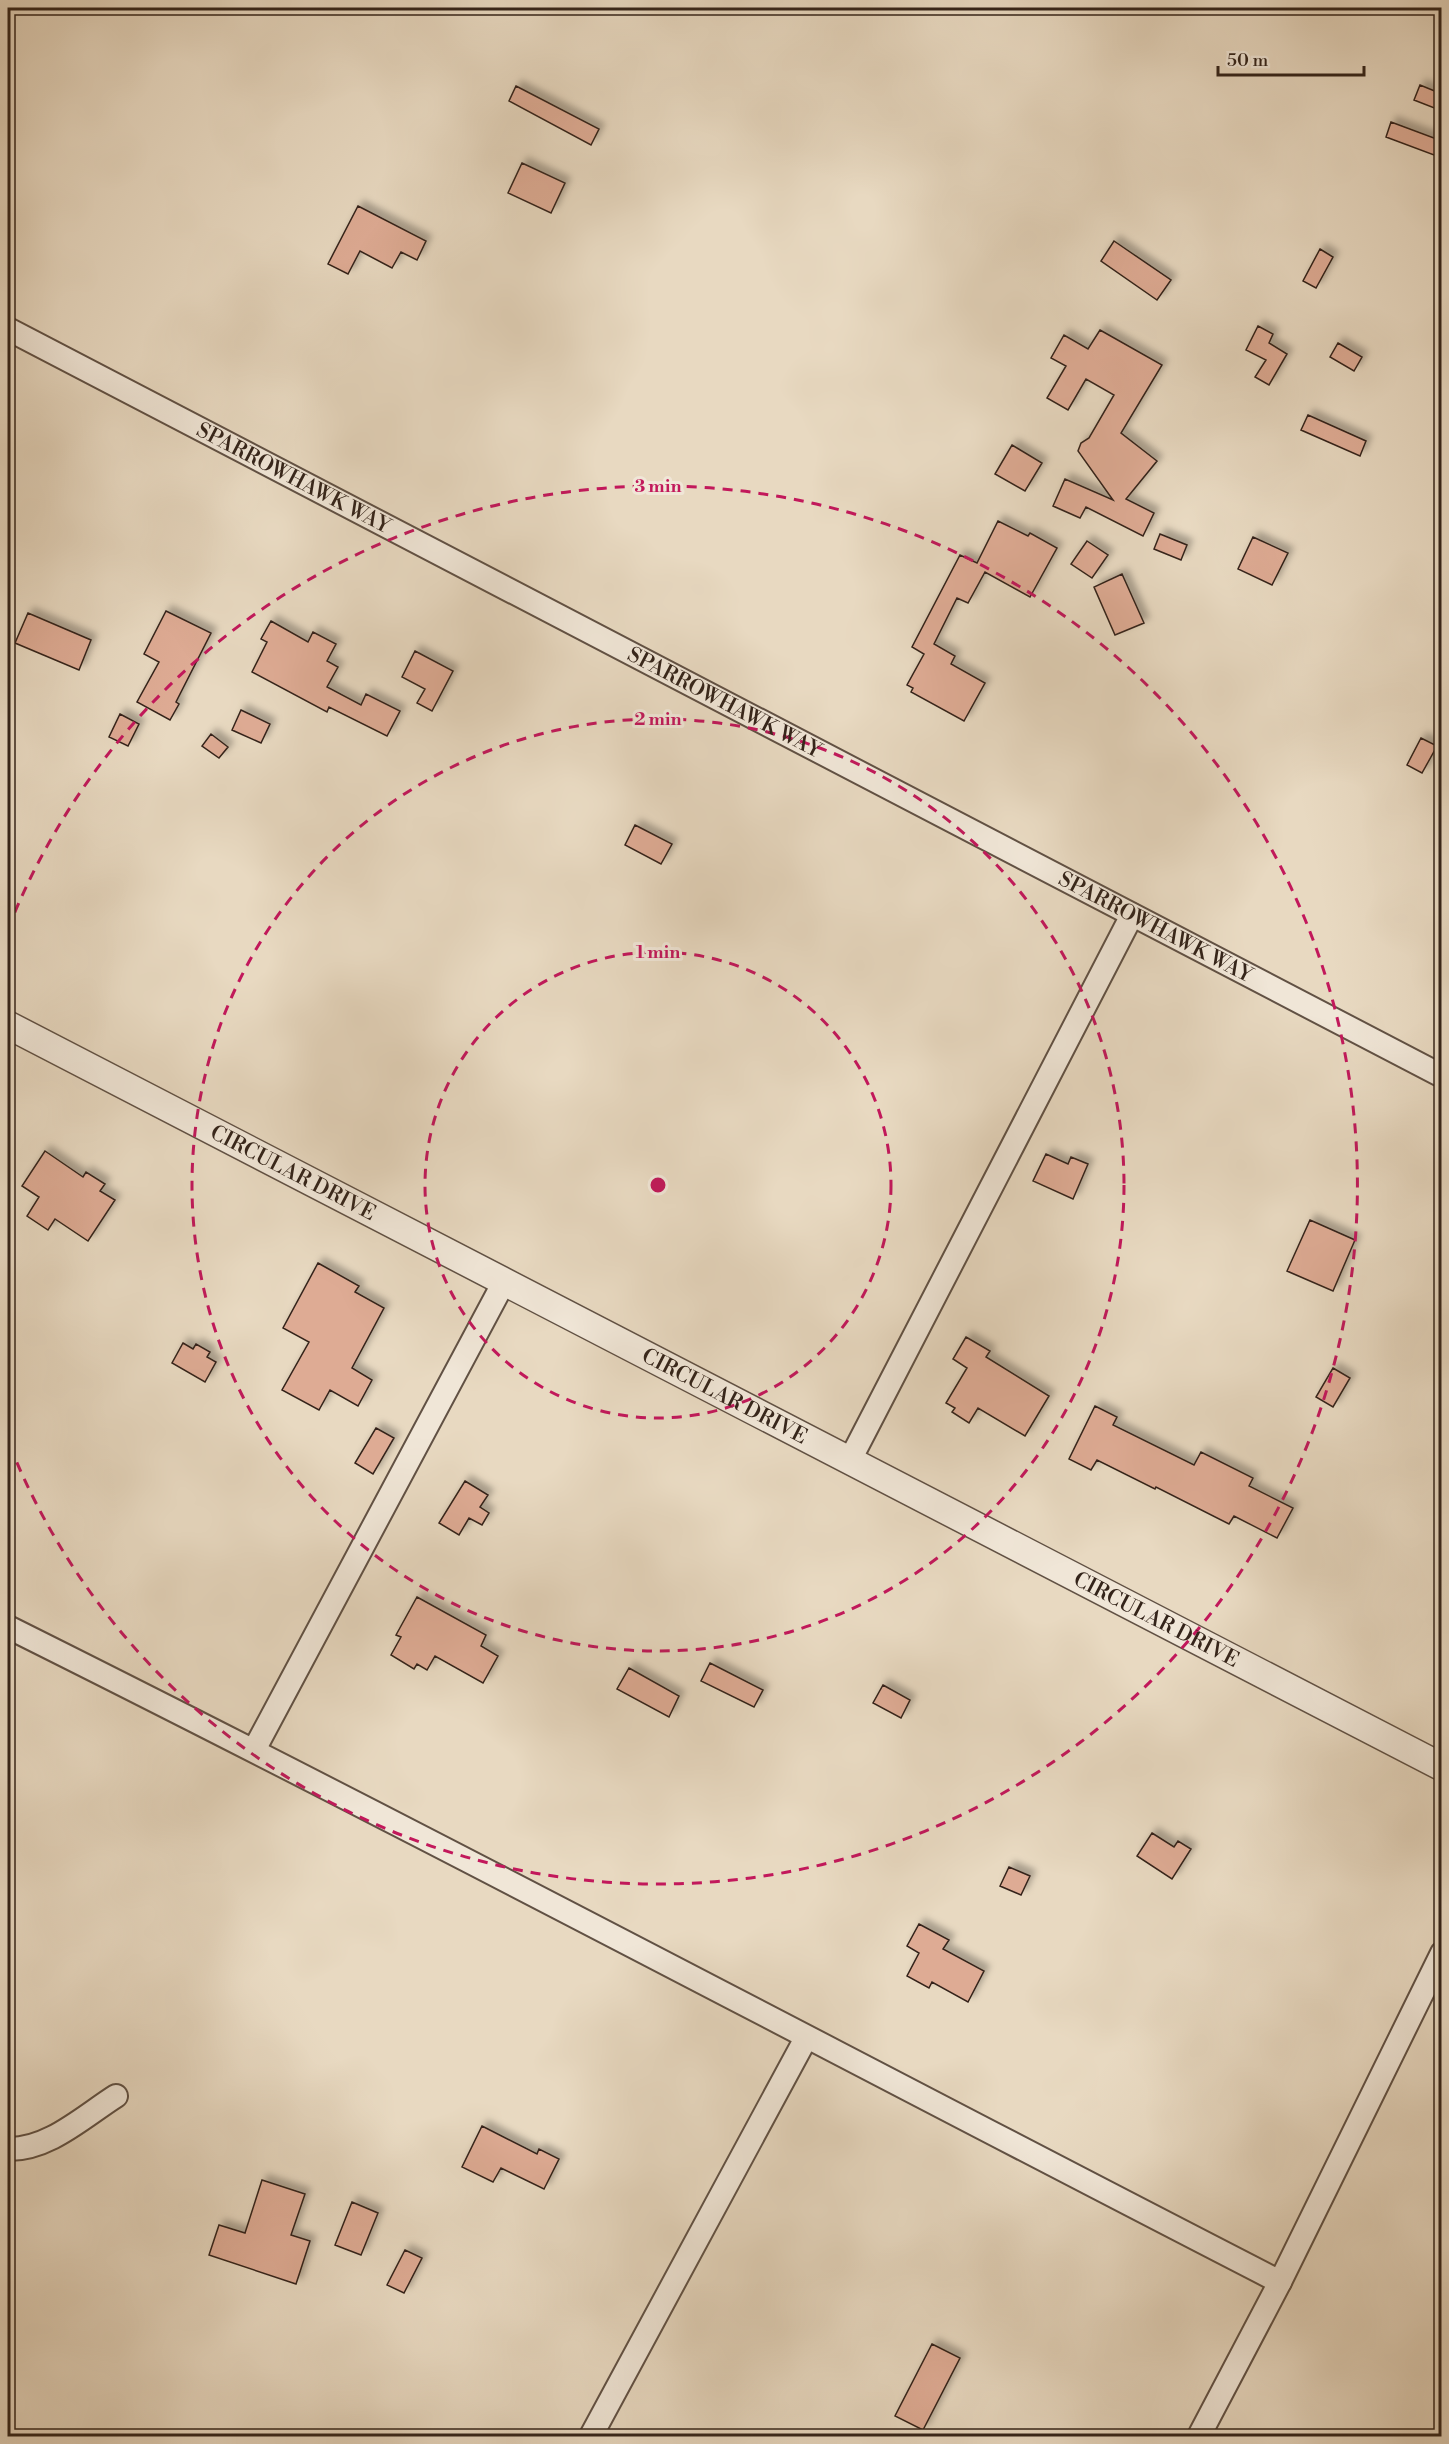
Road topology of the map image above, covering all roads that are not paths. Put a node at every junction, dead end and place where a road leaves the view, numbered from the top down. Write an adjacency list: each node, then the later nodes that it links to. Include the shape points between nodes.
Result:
1 (8, 329): 2 (street, SPARROWHAWK WAY)
2 (1132, 915): 4 (street, SPARROWHAWK WAY); 6 (street)
3 (8, 1025): 5 (street, CIRCULAR DRIVE)
4 (1442, 1076)
5 (504, 1282): 6 (street, CIRCULAR DRIVE); 8 (street)
6 (850, 1460): 9 (street, CIRCULAR DRIVE)
7 (8, 1627): 8 (street)
8 (254, 1750): 11 (street)
9 (1442, 1767)
10 (1442, 1953): 14 (street)
11 (806, 2038): 14 (street); 15 (street)
12 (116, 2096): 13 (street, via 43,2143)
13 (8, 2149)
14 (1280, 2282): 16 (street)
15 (591, 2436)
16 (1199, 2436)

